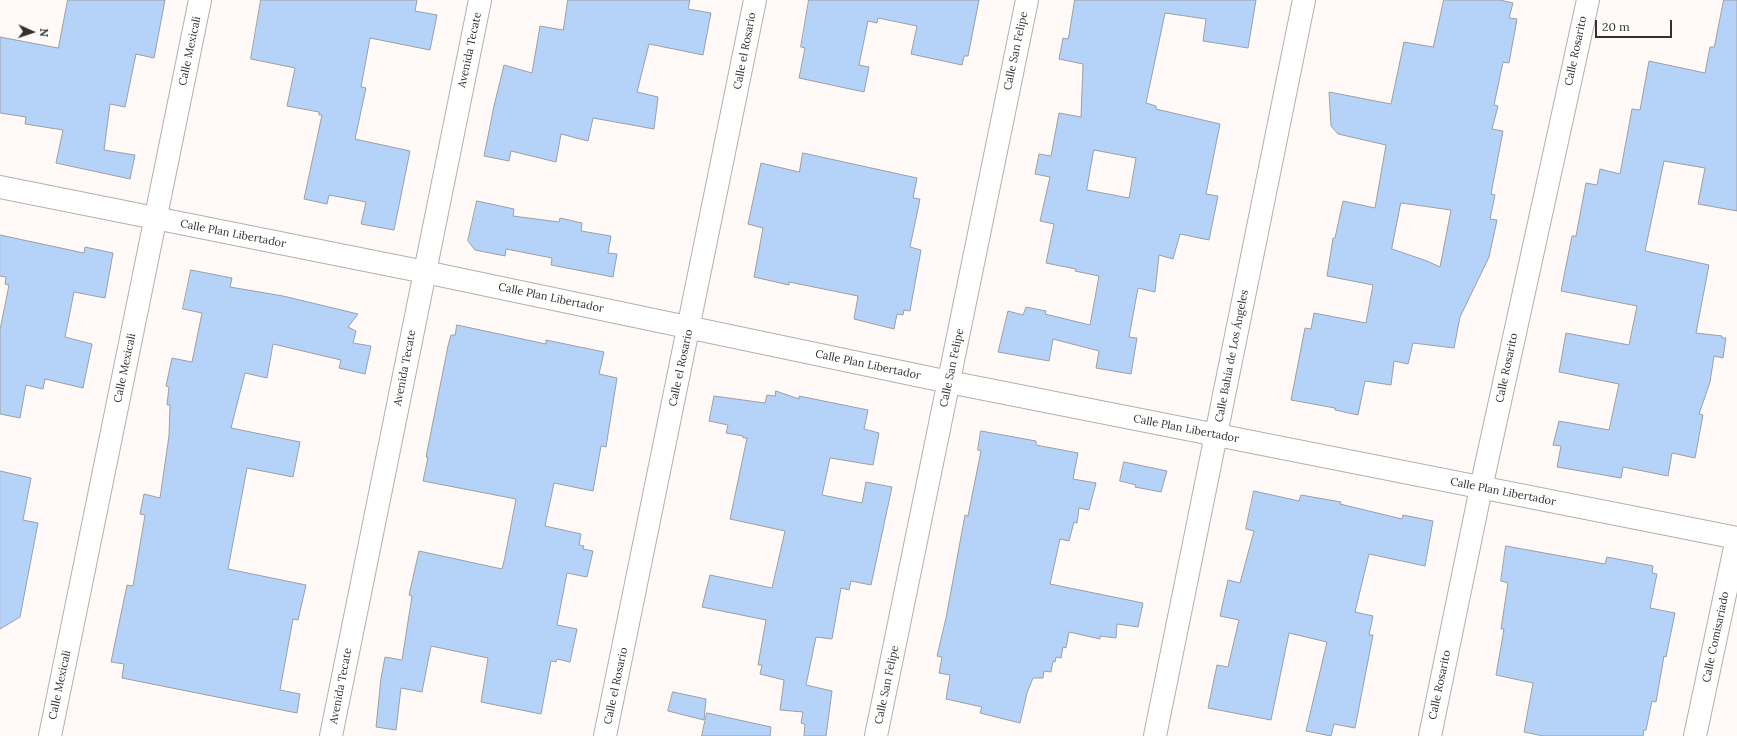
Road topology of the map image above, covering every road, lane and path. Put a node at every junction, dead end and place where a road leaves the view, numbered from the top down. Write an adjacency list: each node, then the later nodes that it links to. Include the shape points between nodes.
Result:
1 (200, 0): 8 (street, Calle Mexicali)
2 (480, 0): 9 (street, Avenida Tecate)
3 (755, 0): 10 (street, Calle el Rosario)
4 (1027, 0): 11 (street, Calle San Felipe)
5 (1304, 0): 12 (street, Calle Bahía de Los Ángeles)
6 (1588, 0): 13 (street, Calle Rosarito)
7 (0, 187): 8 (street, Calle Plan Libertador)
8 (155, 218): 9 (street, Calle Plan Libertador); 15 (street, Calle Mexicali)
9 (425, 272): 10 (street, Calle Plan Libertador); 16 (street, Avenida Tecate)
10 (689, 327): 11 (street, Calle Plan Libertador); 17 (street, Calle el Rosario)
11 (949, 382): 12 (street, Calle Plan Libertador); 18 (street, Calle San Felipe)
12 (1216, 435): 13 (street, Calle Plan Libertador); 19 (street, Calle Bahía de Los Ángeles)
13 (1480, 488): 14 (street, Calle Plan Libertador); 20 (street, Calle Rosarito)
14 (1737, 538): 21 (street, Calle Comisariado)
15 (50, 736)
16 (331, 736)
17 (605, 736)
18 (876, 736)
19 (1155, 736)
20 (1430, 736)
21 (1695, 736)

